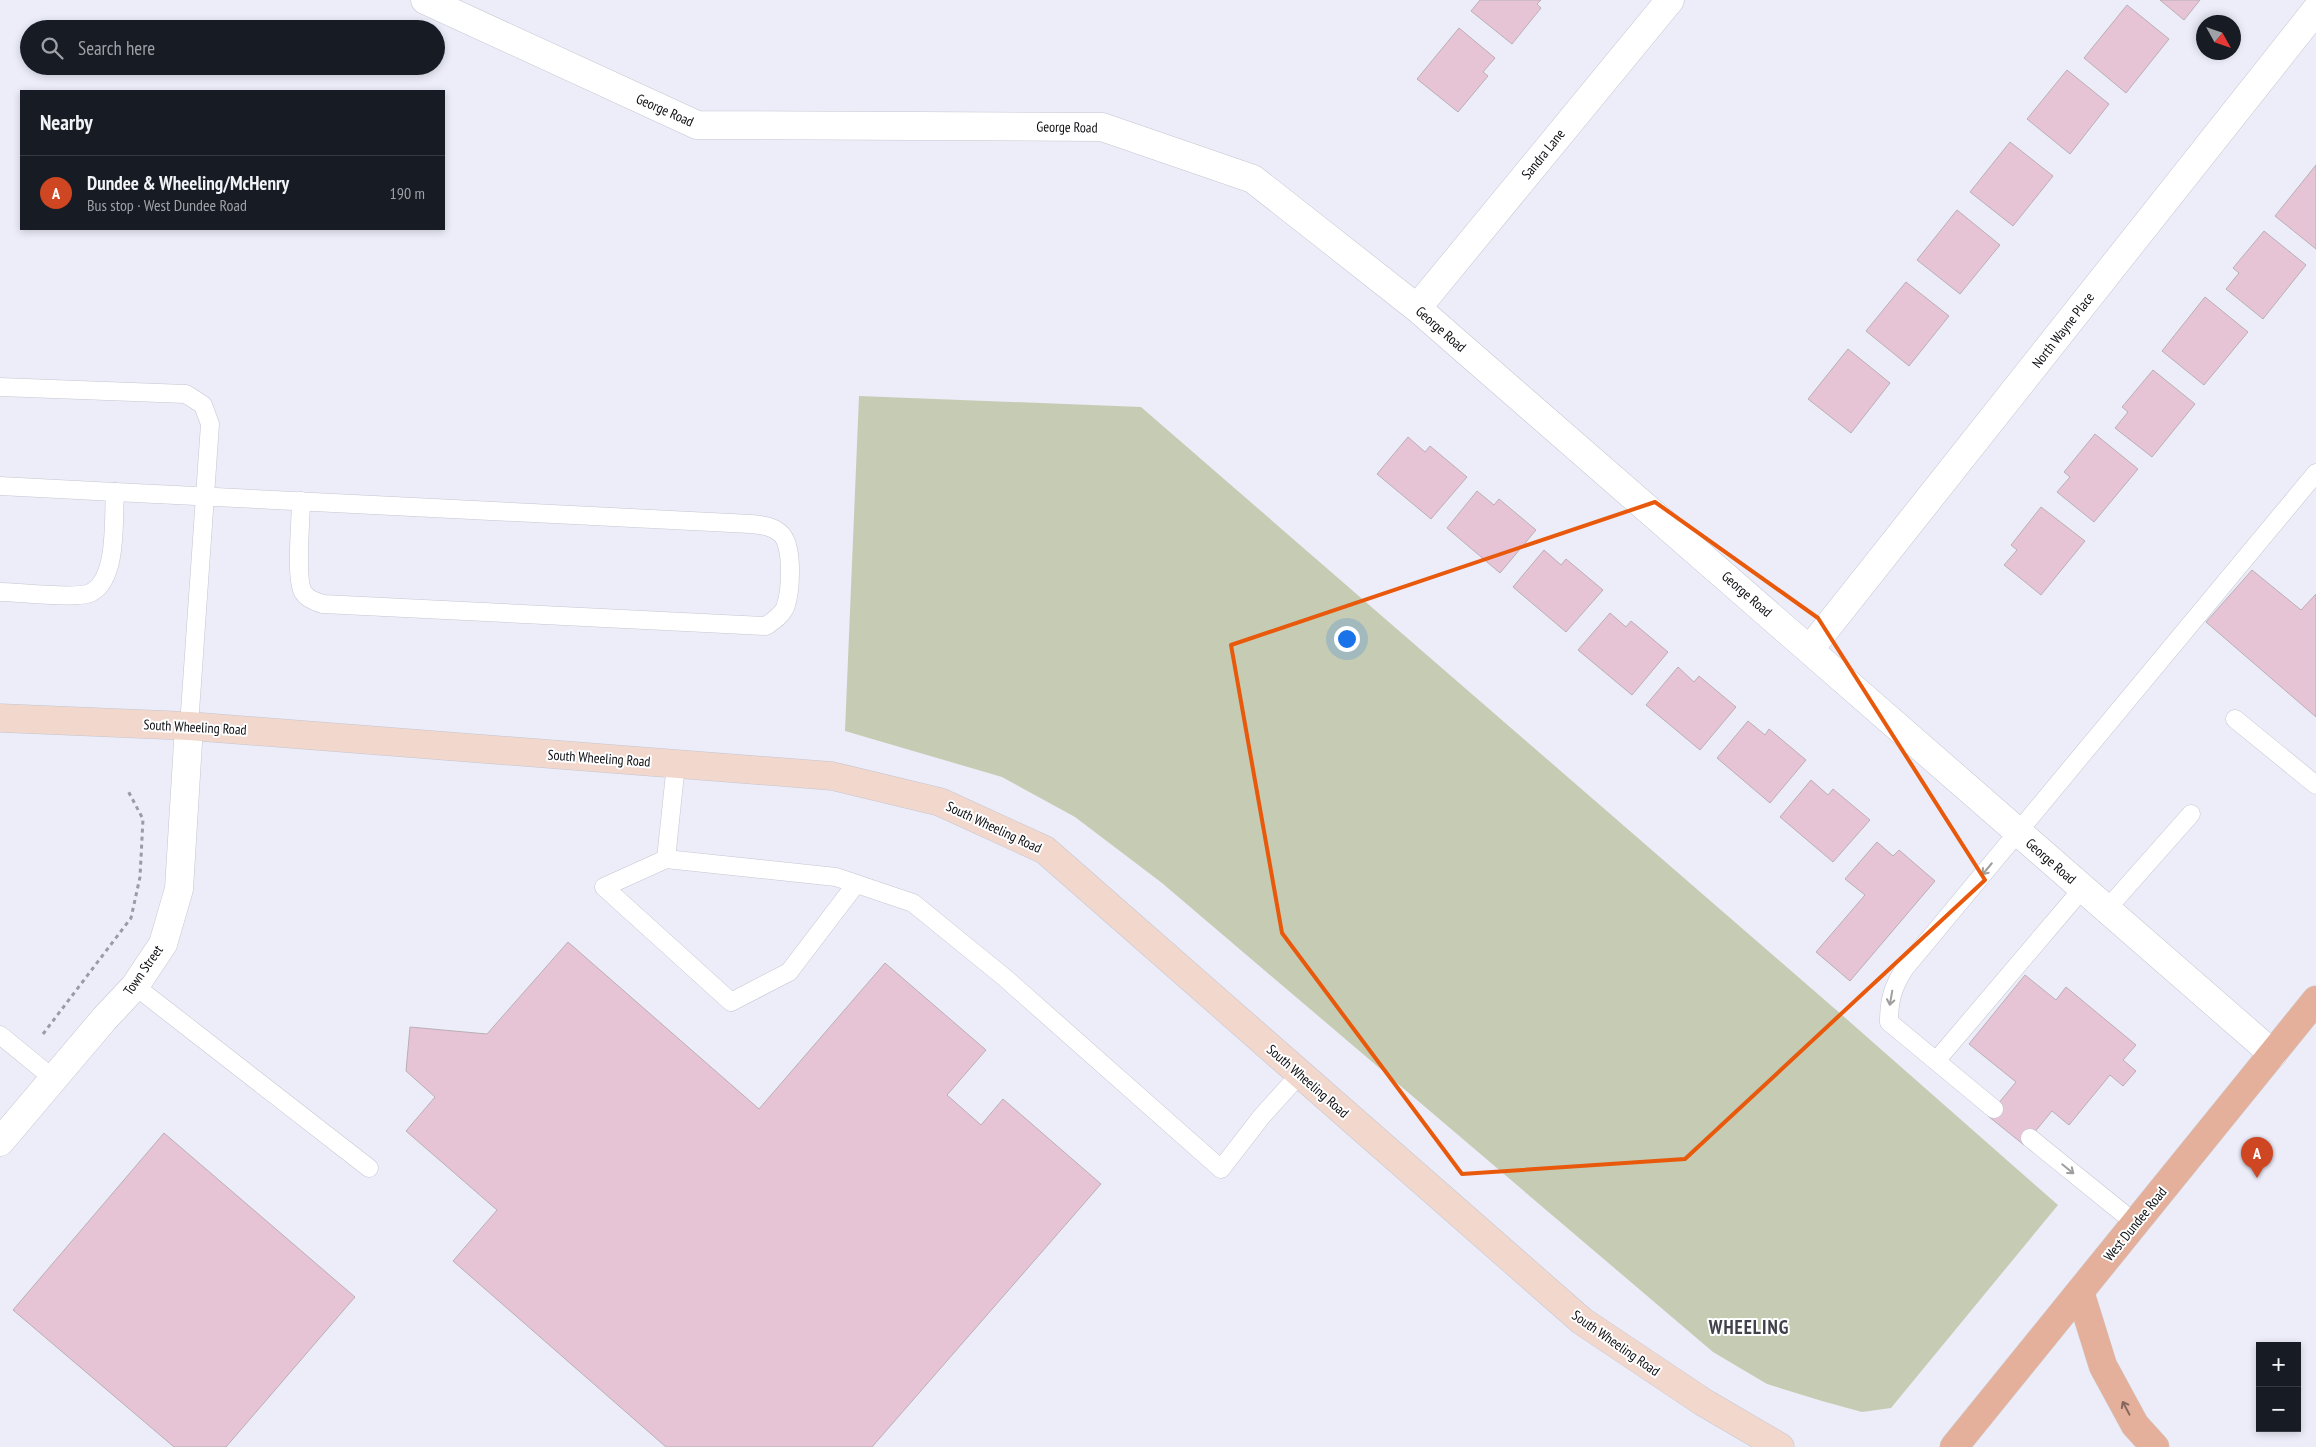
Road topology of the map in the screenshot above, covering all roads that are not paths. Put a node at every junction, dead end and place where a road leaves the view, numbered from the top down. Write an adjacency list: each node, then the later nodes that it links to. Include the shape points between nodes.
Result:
1 (426, 0): 4 (street, George Road, via 697,125 1102,127 1253,179)
2 (1670, 0): 4 (street, Sandra Lane)
3 (2316, 10): 12 (street, North Wayne Place)
4 (1417, 308): 12 (street, George Road)
5 (0, 387): 9 (lane, via 186,394 203,405 210,424)
6 (2316, 473): 19 (lane)
7 (0, 486): 8 (lane)
8 (115, 492): 9 (lane); 11 (lane, via 110,564 103,583 90,593 73,595)
9 (205, 496): 10 (lane); 15 (lane)
10 (301, 501): 10 (lane, via 766,525 780,532 787,541 790,555 787,598 784,609 766,626 323,604 311,600 303,592 299,576)
11 (0, 592)
12 (1810, 649): 19 (street, George Road)
13 (0, 718): 15 (main road, South Wheeling Road)
14 (2235, 719): 17 (lane)
15 (189, 726): 16 (main road, South Wheeling Road); 24 (street, Town Street, via 179,889 163,944)
16 (676, 764): 20 (lane); 29 (main road, South Wheeling Road, via 832,776 940,802 1045,850)
17 (2316, 785)
18 (2191, 814): 23 (lane)
19 (2019, 832): 22 (street, George Road); 28 (lane, one-way to 28, via 1905,968 1893,987 1889,1022)
20 (666, 859): 21 (lane, via 836,877); 21 (lane, via 604,887 731,1002 789,972)
21 (856, 884): 29 (lane, via 912,903 1004,978 1221,1169)
22 (2083, 888): 23 (street, George Road); 28 (lane)
23 (2107, 909): 27 (street, George Road)
24 (135, 986): 30 (street, Town Street); 34 (lane)
25 (2316, 1000): 27 (main road, West Dundee Road)
26 (0, 1035): 30 (lane)
27 (2273, 1054): 35 (main road, West Dundee Road)
28 (1936, 1061): 31 (lane)
29 (1300, 1074): 37 (main road, South Wheeling Road, via 1582,1322 1703,1402)
30 (54, 1079): 33 (street, Town Street)
31 (1994, 1109)
32 (2030, 1138): 35 (lane, one-way to 35)
33 (0, 1142)
34 (369, 1168)
35 (2135, 1224): 36 (main road, West Dundee Road)
36 (2080, 1292): 38 (main road, West Dundee Road); 39 (main road, one-way to 36, via 2135,1425 2103,1366)
37 (1780, 1447)
38 (1954, 1447)
39 (2155, 1447)

